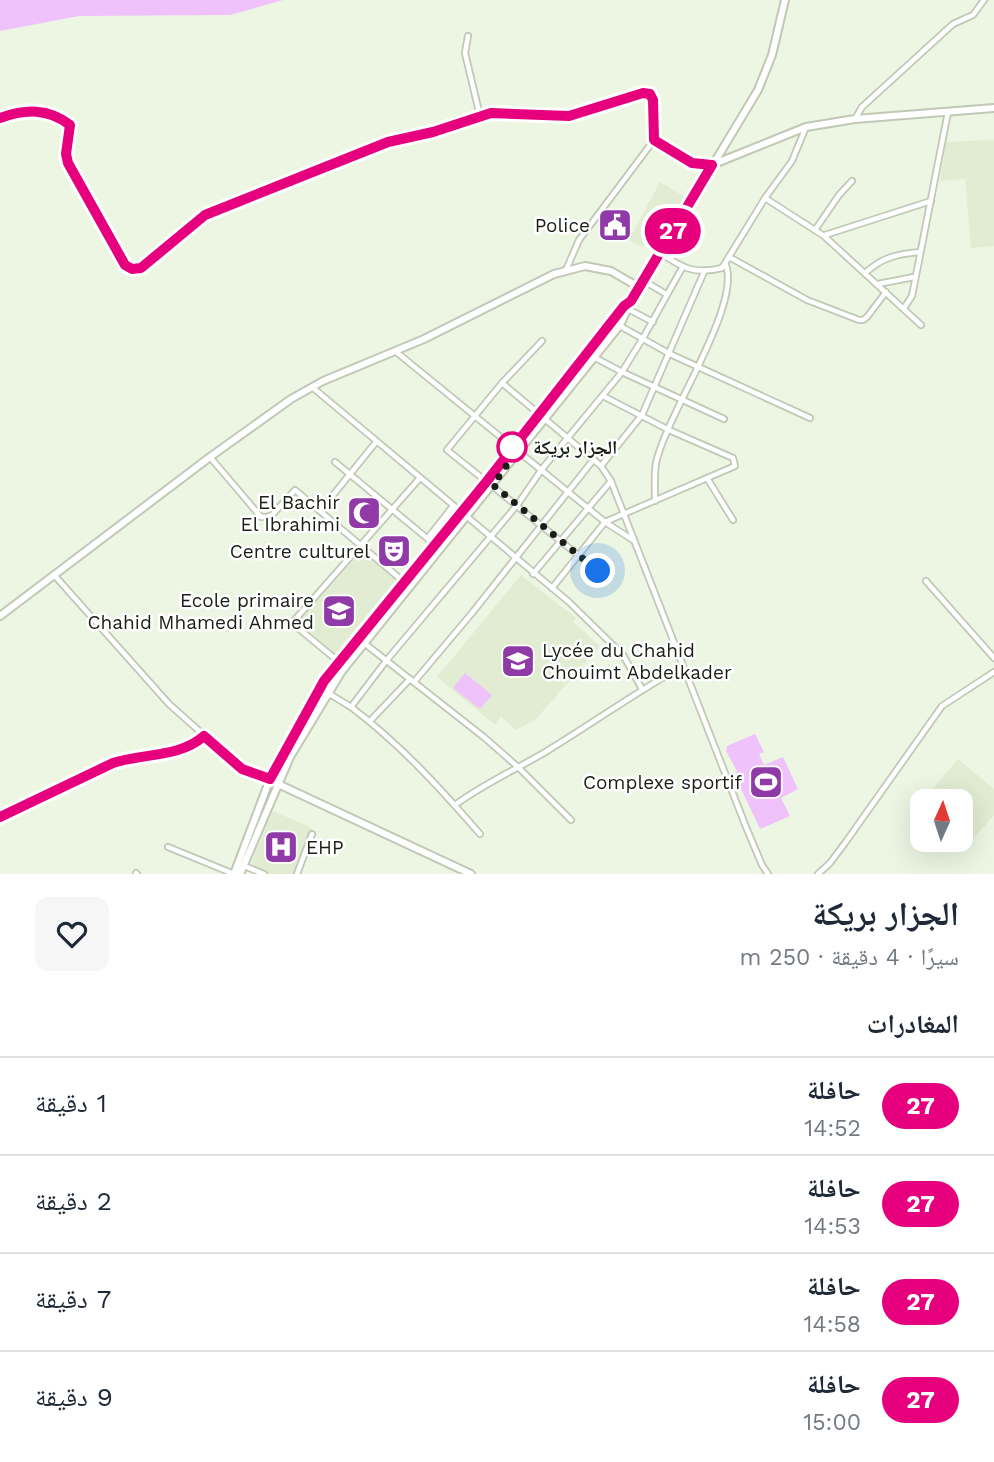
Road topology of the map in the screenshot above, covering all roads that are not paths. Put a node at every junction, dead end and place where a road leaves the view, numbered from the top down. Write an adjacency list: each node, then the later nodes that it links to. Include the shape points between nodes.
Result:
1 (785, 0): 11 (main road, via 758,90)
2 (984, 0): 8 (street, via 973,15 953,24 862,107)
3 (468, 36): 6 (street, via 465,52)
4 (994, 108): 5 (main road)
5 (948, 112): 8 (main road); 14 (street)
6 (480, 116): 7 (street, via 388,142 205,215 141,268 132,269 125,265 68,163 70,125 61,117 34,111); 10 (street, via 569,116 643,93 653,100)
7 (0, 118)
8 (855, 119): 9 (main road)
9 (806, 127): 11 (main road); 13 (street, via 792,161)
10 (654, 140): 11 (street, via 692,163); 22 (street, via 579,240)
11 (712, 165): 18 (main road)
12 (852, 181): 15 (street)
13 (765, 198): 15 (street); 19 (street)
14 (931, 201): 16 (street); 17 (street)
15 (815, 230): 16 (street)
16 (824, 236): 24 (street)
17 (920, 252): 24 (street, via 892,255); 25 (street)
18 (660, 253): 21 (street); 26 (main road)
19 (729, 257): 20 (street); 29 (street, via 807,300 859,320 867,317)
20 (726, 265): 23 (street); 41 (street, via 729,281)
21 (682, 268): 23 (street); 30 (street)
22 (566, 271): 28 (main road, via 584,266 611,271); 38 (main road)
23 (704, 272): 39 (street)
24 (865, 273): 27 (street)
25 (914, 277): 27 (street); 32 (street, via 912,296)
26 (644, 281): 28 (main road); 30 (street)
27 (877, 284): 29 (street)
28 (640, 288): 31 (main road)
29 (886, 292): 32 (street)
30 (666, 294): 33 (street)
31 (626, 308): 33 (street); 34 (main road)
32 (904, 308): 35 (street)
33 (653, 322): 36 (street)
34 (617, 323): 36 (street); 40 (main road)
35 (921, 325)
36 (643, 338): 39 (street); 42 (street)
37 (542, 341): 43 (street)
38 (395, 351): 44 (main road); 49 (street)
39 (670, 354): 41 (street); 45 (street)
40 (592, 356): 42 (street); 50 (main road)
41 (698, 366): 47 (street); 51 (street)
42 (621, 372): 45 (street); 46 (street)
43 (502, 383): 49 (street); 50 (street)
44 (311, 387): 55 (street); 57 (main road)
45 (654, 387): 47 (street); 48 (street)
46 (603, 396): 48 (street); 54 (street)
47 (682, 400): 52 (street); 53 (street)
48 (642, 415): 53 (street); 60 (street)
49 (476, 416): 56 (street); 66 (street, via 447,450)
50 (541, 417): 54 (street); 56 (main road)
51 (810, 418)
52 (724, 419)
53 (669, 430): 63 (street, via 733,458 735,466); 68 (street, via 656,463)
54 (569, 438): 58 (street); 61 (street)
55 (376, 442): 62 (street); 64 (street)
56 (515, 449): 61 (street); 66 (main road)
57 (210, 457): 72 (street, via 261,517 272,515 295,490); 89 (main road)
58 (594, 459): 60 (street); 67 (street)
59 (335, 462): 62 (street)
60 (601, 466): 65 (street)
61 (542, 469): 67 (street); 69 (street)
62 (349, 474): 72 (street); 73 (street)
63 (707, 478): 68 (street); 76 (street)
64 (419, 479): 70 (street); 73 (street)
65 (611, 481): 71 (street); 75 (street)
66 (490, 483): 69 (street); 74 (main road)
67 (569, 490): 71 (street); 78 (street)
68 (655, 501): 75 (street)
69 (517, 504): 78 (street); 79 (street)
70 (453, 506): 74 (street); 80 (street)
71 (588, 508): 77 (street); 81 (street)
72 (321, 510): 84 (street)
73 (393, 510): 80 (street); 84 (street)
74 (463, 515): 79 (street); 83 (main road); 91 (main road)
75 (624, 515): 77 (street); 82 (street)
76 (733, 520)
77 (606, 522): 82 (street); 85 (street)
78 (541, 524): 81 (street); 86 (street)
79 (490, 537): 86 (street); 96 (street)
80 (428, 538): 83 (street)
81 (560, 540): 85 (street); 88 (street)
82 (634, 540): 98 (street)
83 (435, 544): 91 (main road)
84 (362, 546): 91 (street); 97 (street, via 292,622)
85 (579, 555): 87 (street); 92 (street)
86 (514, 558): 88 (street); 100 (street)
87 (598, 571)
88 (533, 574): 92 (street)
89 (55, 576): 93 (main road); 105 (street, via 169,704)
90 (926, 581): 95 (street)
91 (407, 584): 94 (main road); 97 (main road)
92 (552, 588): 101 (street, via 623,655)
93 (0, 616)
94 (363, 642): 96 (street); 97 (main road)
95 (994, 658)
96 (386, 661): 100 (street); 103 (street)
97 (342, 664): 102 (main road); 107 (main road, via 314,696)
98 (683, 666): 101 (street); 122 (street)
99 (994, 672): 123 (street, via 942,706)
100 (412, 680): 104 (street); 106 (street)
101 (642, 689): 106 (street)
102 (327, 693): 103 (street); 108 (main road)
103 (351, 707): 104 (street)
104 (369, 721): 109 (street)
105 (204, 736): 107 (street, via 242,769); 110 (street, via 179,751 113,763)
106 (519, 768): 109 (street); 111 (street)
107 (270, 779): 108 (street); 115 (main road)
108 (278, 784): 115 (main road); 116 (main road)
109 (455, 805): 113 (street)
110 (0, 817)
111 (571, 820)
112 (312, 834): 120 (street)
113 (480, 834)
114 (168, 847): 117 (street)
115 (241, 865): 117 (main road); 118 (main road); 119 (street)
116 (461, 872): 121 (main road)
117 (234, 874)
118 (240, 874)
119 (264, 874)
120 (297, 874)
121 (471, 874)
122 (768, 874)
123 (818, 874)

